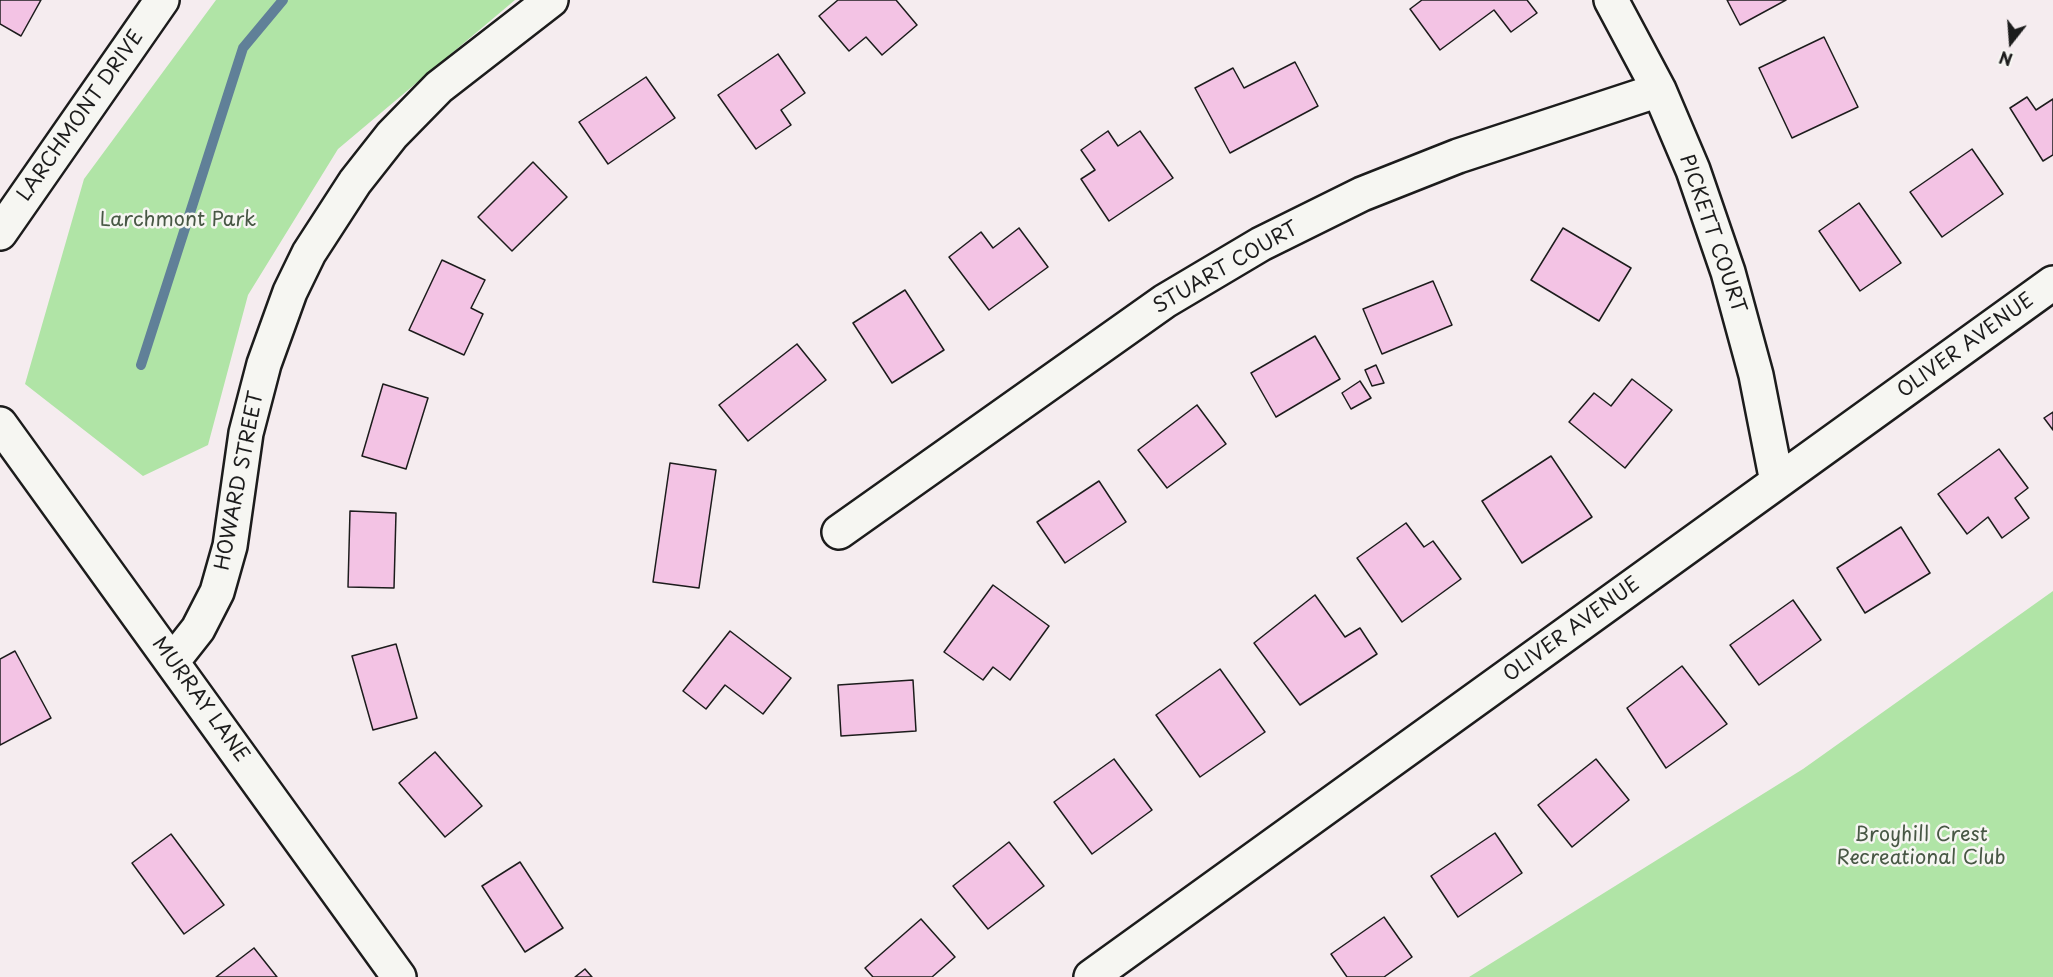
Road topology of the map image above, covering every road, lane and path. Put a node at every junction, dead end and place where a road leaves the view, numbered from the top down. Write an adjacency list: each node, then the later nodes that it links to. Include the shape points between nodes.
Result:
1 (162, 0): 5 (street, LARCHMONT DRIVE)
2 (551, 0): 10 (street, HOWARD STREET, via 431,94 392,135 355,183 309,253 264,363 246,433 230,546 217,592 198,629)
3 (1611, 0): 4 (street, PICKETT COURT)
4 (1659, 90): 8 (street, PICKETT COURT, via 1693,170 1728,272 1756,375); 9 (street, STUART COURT, via 1448,160 1362,194 1261,244 1165,301)
5 (0, 233)
6 (2053, 283): 8 (street, OLIVER AVENUE)
7 (0, 424): 10 (street, MURRAY LANE)
8 (1777, 482): 12 (street, OLIVER AVENUE)
9 (839, 532)
10 (172, 662): 11 (street, MURRAY LANE)
11 (399, 977)
12 (1091, 977)

